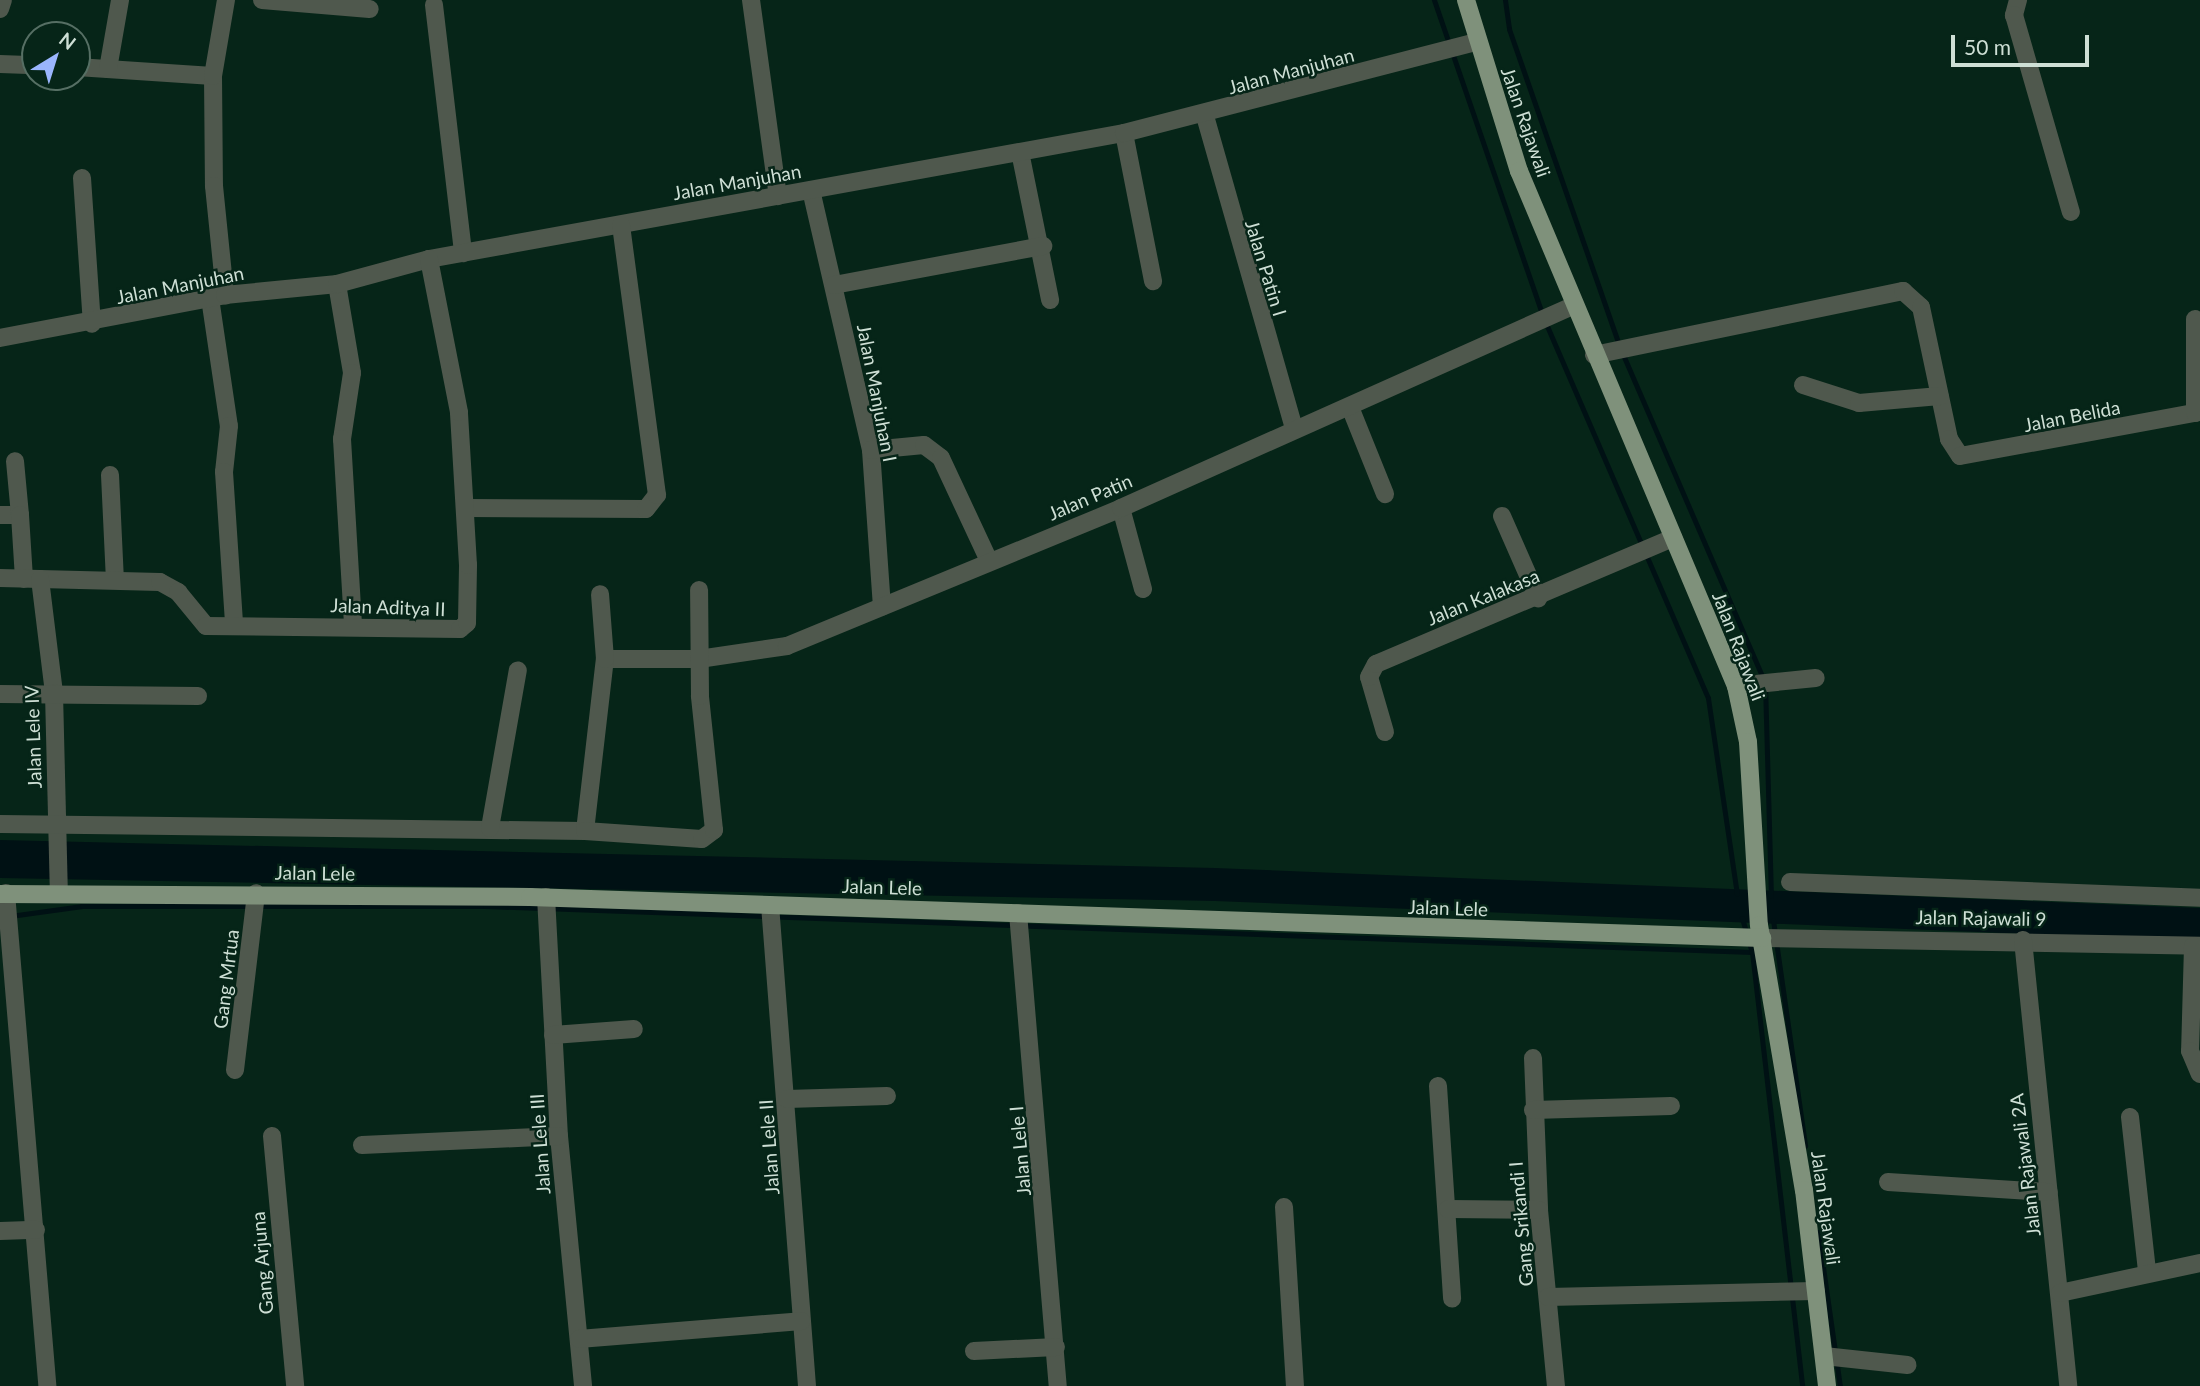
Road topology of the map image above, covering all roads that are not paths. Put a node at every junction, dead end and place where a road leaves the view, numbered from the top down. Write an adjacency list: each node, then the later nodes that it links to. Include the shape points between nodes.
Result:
1 (3, 0): 9 (street)
2 (120, 0): 15 (street)
3 (226, 0): 16 (street)
4 (262, 0): 10 (street)
5 (751, 0): 22 (street)
6 (1466, 0): 11 (main road, Jalan Rajawali)
7 (2018, 0): 23 (street, via 2014,15)
8 (434, 5): 26 (street)
9 (0, 9)
10 (370, 9)
11 (1478, 42): 17 (street, Jalan Manjuhan); 33 (main road, Jalan Rajawali)
12 (0, 64): 13 (street)
13 (21, 65)
14 (91, 68): 15 (street)
15 (108, 69): 16 (street)
16 (213, 76): 31 (street)
17 (1205, 116): 18 (street, Jalan Manjuhan); 42 (street, Jalan Patin I)
18 (1124, 133): 19 (street, Jalan Manjuhan); 28 (street)
19 (1020, 152): 21 (street, Jalan Manjuhan); 25 (street)
20 (82, 178): 35 (street)
21 (811, 190): 22 (street, Jalan Manjuhan); 30 (street, Jalan Manjuhan I)
22 (778, 196): 24 (street, Jalan Manjuhan)
23 (2071, 212)
24 (621, 225): 26 (street, Jalan Manjuhan); 47 (street, via 657,495 646,509)
25 (1043, 246): 30 (street); 32 (street)
26 (463, 253): 27 (street, Jalan Manjuhan)
27 (429, 259): 29 (street, Jalan Manjuhan); 47 (street, Jalan Aditya II, via 458,412)
28 (1153, 281)
29 (337, 284): 31 (street, Jalan Manjuhan); 63 (street, via 352,373 342,439)
30 (834, 285): 43 (street, Jalan Manjuhan I)
31 (217, 296): 35 (street, Jalan Manjuhan); 62 (street, via 229,426 224,472)
32 (1049, 300)
33 (1573, 306): 37 (main road, Jalan Rajawali); 40 (street, Jalan Patin)
34 (2195, 319): 41 (street)
35 (92, 324): 36 (street, Jalan Manjuhan)
36 (0, 338)
37 (1594, 355): 39 (street, via 1903,291 1921,307); 52 (main road, Jalan Rajawali)
38 (1804, 385): 39 (street, via 1859,403)
39 (1940, 396): 41 (street, Jalan Belida, via 1953,451 1969,457)
40 (1350, 407): 42 (street, Jalan Patin); 46 (street)
41 (2197, 412)
42 (1294, 429): 48 (street, Jalan Patin)
43 (871, 450): 53 (street, via 925,445 941,458); 61 (street, Jalan Manjuhan I)
44 (15, 461): 50 (street)
45 (110, 475): 56 (street)
46 (1385, 494)
47 (466, 508): 63 (street, Jalan Aditya II, via 467,623 453,631)
48 (1121, 508): 53 (street, Jalan Patin); 57 (street)
49 (0, 515): 50 (street)
50 (20, 515): 55 (street, Jalan Lele IV)
51 (1502, 516): 60 (street)
52 (1672, 538): 60 (street, Jalan Kalakasa); 68 (main road, Jalan Rajawali)
53 (989, 561): 61 (street, Jalan Patin)
54 (0, 578): 55 (street, Jalan Aditya II)
55 (32, 579): 56 (street, Jalan Aditya II); 69 (street, Jalan Lele IV)
56 (115, 580): 62 (street, Jalan Aditya II, via 171,585 206,626)
57 (1143, 589)
58 (699, 590): 65 (street)
59 (600, 594): 64 (street)
60 (1538, 598): 72 (street, Jalan Kalakasa, via 1376,664 1369,677)
61 (882, 607): 65 (street, Jalan Patin, via 760,654)
62 (234, 623): 63 (street, Jalan Aditya II)
63 (354, 626)
64 (605, 659): 65 (street, Jalan Patin); 75 (street)
65 (699, 659): 75 (street, via 714,830 702,839)
66 (518, 670): 74 (street)
67 (1816, 678): 68 (street)
68 (1736, 686): 85 (main road, Jalan Rajawali, via 1748,743)
69 (54, 693): 70 (street); 71 (street); 76 (street, Jalan Lele IV)
70 (0, 694)
71 (198, 696)
72 (1385, 732)
73 (0, 824): 76 (street)
74 (491, 828): 75 (street); 76 (street)
75 (585, 831)
76 (58, 832): 78 (street, Jalan Lele IV)
77 (1790, 882): 82 (street)
78 (59, 885): 79 (main road, Jalan Lele); 80 (main road, Jalan Lele)
79 (3, 893): 107 (street)
80 (256, 893): 81 (main road, Jalan Lele); 91 (street, Gang Mrtua)
81 (546, 897): 83 (main road, Jalan Lele); 89 (street, Jalan Lele III)
82 (2200, 898)
83 (770, 905): 84 (main road, Jalan Lele); 95 (street, Jalan Lele II)
84 (1018, 913): 85 (main road, Jalan Lele); 117 (street, Jalan Lele I)
85 (1760, 931): 86 (street, Jalan Rajawali 9); 111 (main road, Jalan Rajawali)
86 (2023, 940): 87 (street, Jalan Rajawali 9); 103 (street, Jalan Rajawali 2A)
87 (2196, 946): 92 (street, via 2190,1051)
88 (634, 1030): 89 (street)
89 (553, 1035): 100 (street, Jalan Lele III)
90 (1533, 1058): 97 (street, Gang Srikandi I)
91 (235, 1070)
92 (2200, 1074)
93 (1438, 1086): 105 (street)
94 (887, 1096): 95 (street)
95 (787, 1099): 115 (street, Jalan Lele II)
96 (1671, 1107): 97 (street)
97 (1533, 1110): 106 (street, Gang Srikandi I)
98 (2130, 1117): 110 (street)
99 (272, 1136): 122 (street, Gang Arjuna)
100 (559, 1136): 101 (street); 116 (street, Jalan Lele III)
101 (362, 1145)
102 (1888, 1182): 103 (street)
103 (2049, 1192): 112 (street, Jalan Rajawali 2A)
104 (1284, 1207): 126 (street)
105 (1448, 1209): 106 (street); 114 (street)
106 (1539, 1210): 113 (street, Gang Srikandi I)
107 (36, 1230): 108 (street); 121 (street)
108 (0, 1231)
109 (2200, 1263): 110 (street)
110 (2147, 1271): 112 (street)
111 (1816, 1291): 113 (street); 119 (main road, Jalan Rajawali)
112 (2060, 1293): 129 (street, Jalan Rajawali 2A)
113 (1548, 1297): 127 (street, Gang Srikandi I)
114 (1452, 1299)
115 (801, 1321): 116 (street); 124 (street, Jalan Lele II)
116 (579, 1339): 123 (street, Jalan Lele III)
117 (1056, 1347): 118 (street); 125 (street, Jalan Lele I)
118 (974, 1351)
119 (1824, 1356): 120 (street); 128 (main road, Jalan Rajawali)
120 (1908, 1365)
121 (47, 1386)
122 (295, 1386)
123 (583, 1386)
124 (807, 1386)
125 (1058, 1386)
126 (1295, 1386)
127 (1556, 1386)
128 (1827, 1386)
129 (2068, 1386)

